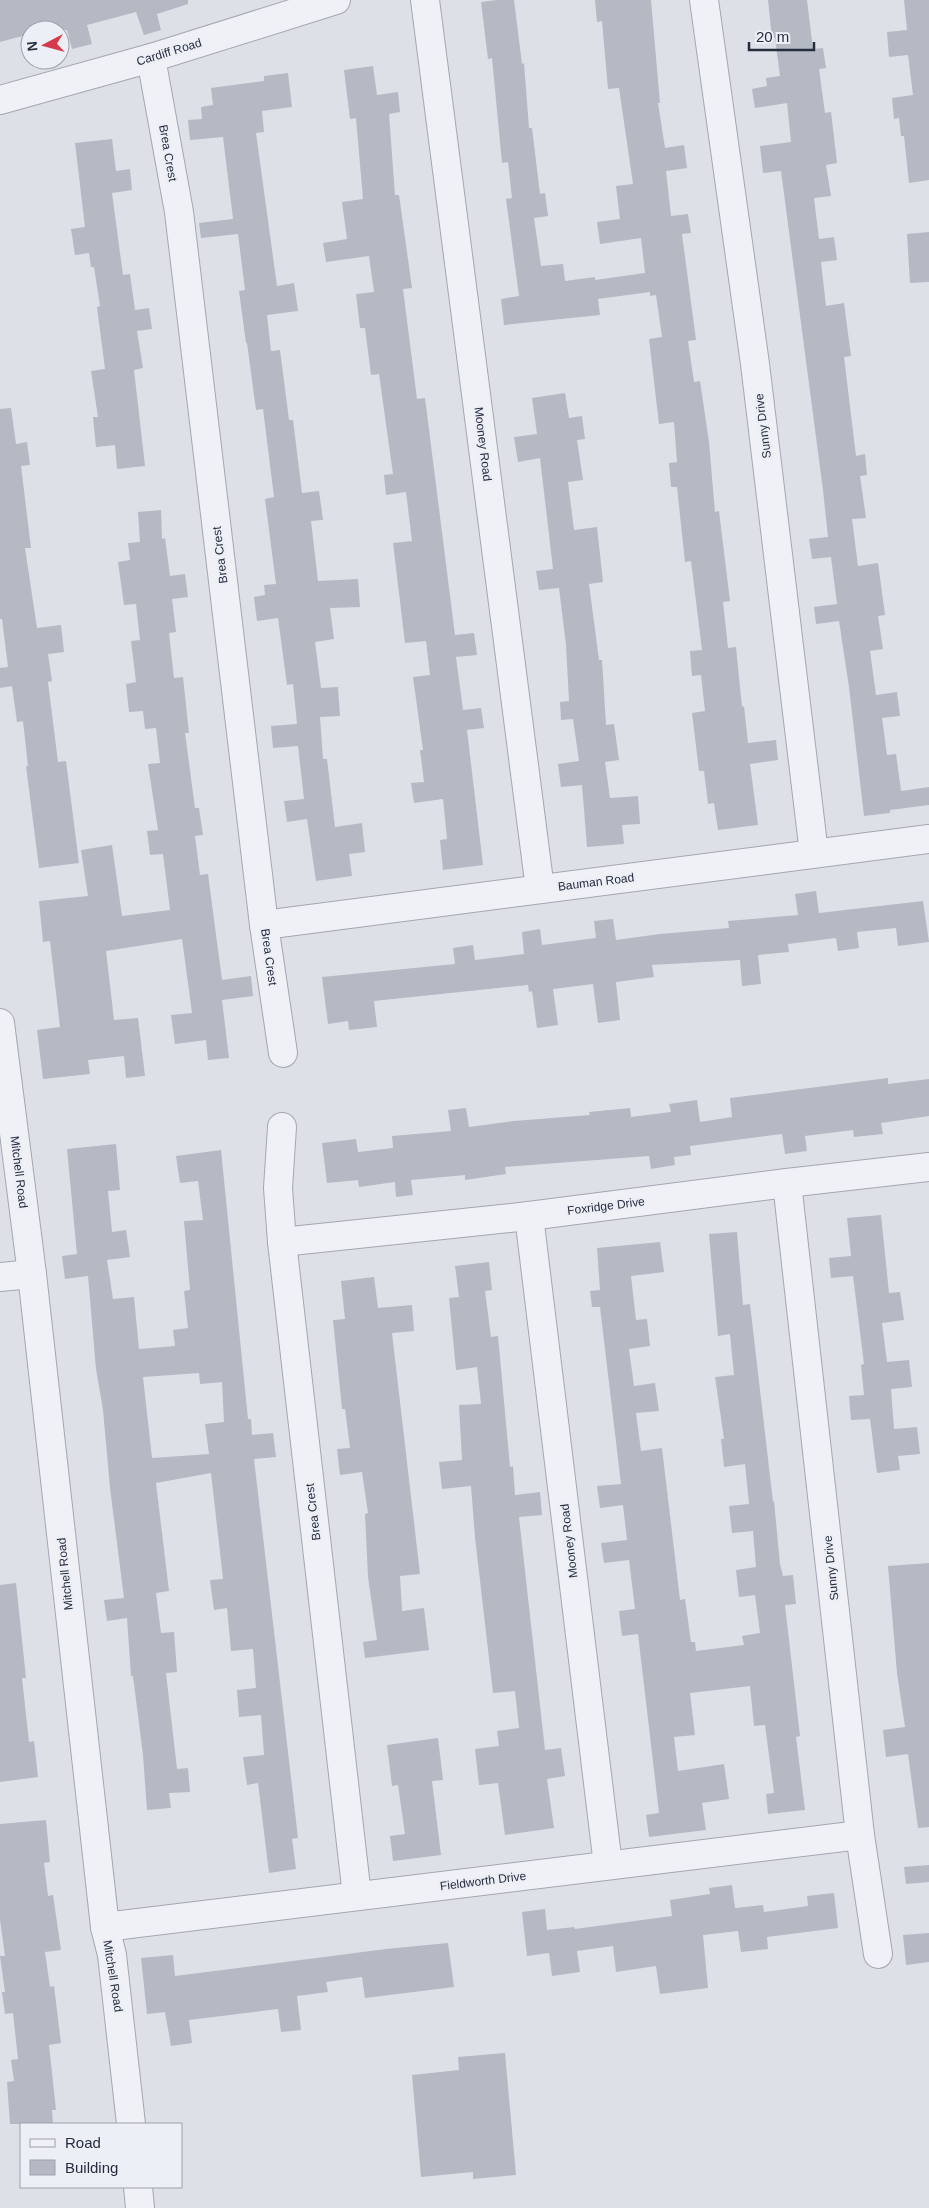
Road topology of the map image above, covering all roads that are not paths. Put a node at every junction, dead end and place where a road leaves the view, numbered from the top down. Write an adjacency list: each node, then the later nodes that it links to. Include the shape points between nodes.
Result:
1 (336, 0): 4 (street, Cardiff Road)
2 (425, 0): 8 (street, Mooney Road)
3 (704, 0): 7 (street, Sunny Drive, via 755,364)
4 (151, 58): 5 (street, Cardiff Road); 9 (street, Brea Crest, via 179,212)
5 (0, 100)
6 (929, 839): 7 (street, Bauman Road)
7 (814, 853): 8 (street, Bauman Road)
8 (540, 889): 9 (street, Bauman Road)
9 (264, 925): 11 (street, Brea Crest)
10 (0, 1023): 17 (street, Mitchell Road)
11 (283, 1053)
12 (282, 1127): 16 (street, Brea Crest, via 278,1188)
13 (929, 1167): 14 (street, Foxridge Drive)
14 (787, 1183): 15 (street, Foxridge Drive); 19 (street, Sunny Drive)
15 (529, 1216): 16 (street, Foxridge Drive); 20 (street, Mooney Road)
16 (282, 1242): 21 (street, Brea Crest)
17 (32, 1274): 18 (street); 22 (street, Mitchell Road)
18 (0, 1277)
19 (860, 1835): 20 (street, Fieldworth Drive); 23 (street, Sunny Drive)
20 (608, 1865): 21 (street, Fieldworth Drive)
21 (357, 1896): 22 (street, Fieldworth Drive)
22 (105, 1927): 24 (street, Mitchell Road, via 112,1955)
23 (878, 1954)
24 (132, 2123)
25 (138, 2188): 26 (street)
26 (140, 2208)

